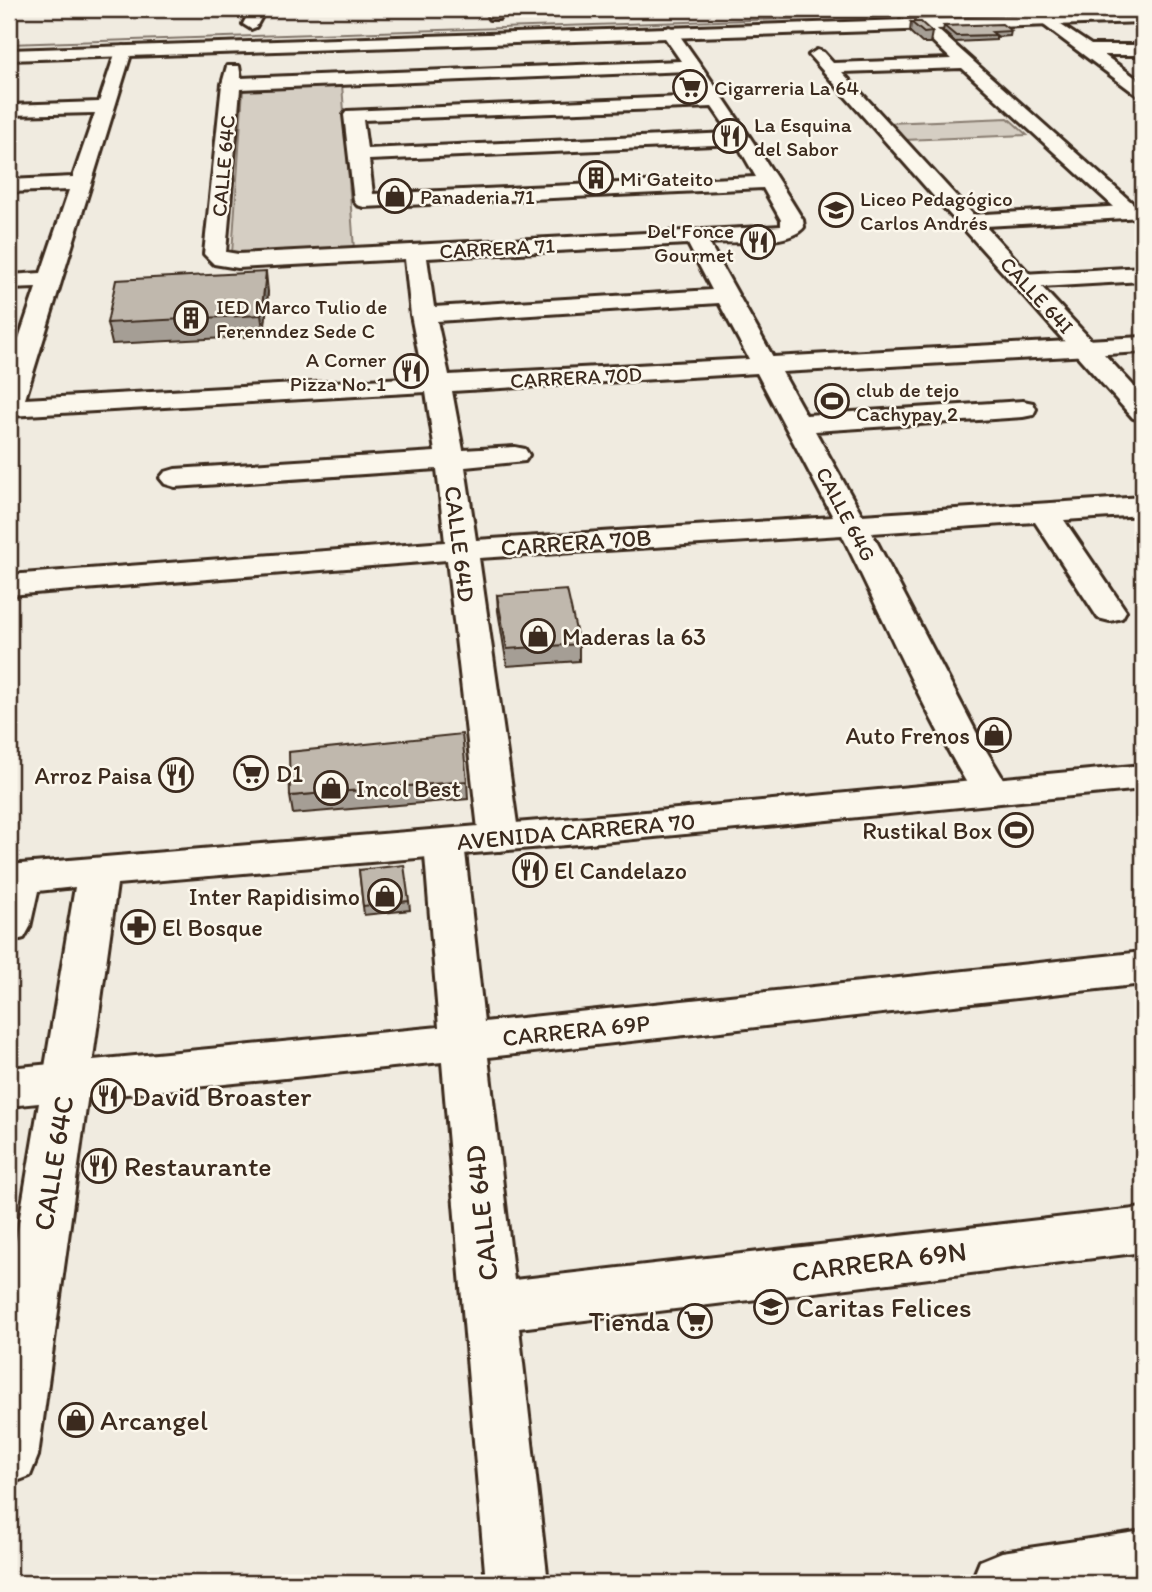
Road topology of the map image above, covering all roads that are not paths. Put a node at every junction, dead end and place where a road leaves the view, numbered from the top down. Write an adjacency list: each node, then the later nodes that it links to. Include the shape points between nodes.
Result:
1 (258, 9): 9 (main road)
2 (1143, 11): 8 (main road)
3 (702, 16): 4 (main road)
4 (926, 17): 6 (main road); 10 (main road); 19 (main road)
5 (1143, 17): 6 (main road)
6 (1046, 20): 16 (main road)
7 (669, 22): 10 (main road); 13 (main road); 20 (main road)
8 (774, 24): 10 (main road); 11 (main road)
9 (252, 27)
10 (814, 28)
11 (412, 34): 13 (main road); 15 (main road)
12 (9, 39): 14 (main road)
13 (379, 42): 14 (main road)
14 (119, 43): 18 (main road); 23 (main road)
15 (9, 49)
16 (1087, 50): 17 (main road); 21 (main road)
17 (1143, 50)
18 (9, 55)
19 (965, 63): 30 (main road); 31 (main road, CALLE 64I, via 822,61)
20 (691, 66): 22 (main road); 34 (main road, CALLE 64C, via 232,77 215,254)
21 (1139, 85)
22 (718, 101): 25 (main road); 26 (main road, via 353,115)
23 (105, 107): 24 (main road); 28 (main road)
24 (9, 110)
25 (743, 138): 26 (main road); 27 (main road)
26 (358, 155): 27 (main road, via 364,201)
27 (771, 181): 32 (main road, CARRERA 71, via 793,227 773,234)
28 (80, 183): 29 (main road); 36 (main road)
29 (9, 186)
30 (1137, 211): 31 (main road)
31 (968, 221): 37 (main road, CALLE 64I)
32 (696, 239): 33 (main road, CARRERA 71); 39 (main road, CALLE 64G)
33 (415, 251): 34 (main road, CARRERA 71); 40 (main road, CALLE 64D)
34 (222, 259)
35 (1143, 274): 37 (main road)
36 (48, 280): 38 (main road); 45 (main road)
37 (1023, 281): 42 (main road, CALLE 64I)
38 (9, 282)
39 (726, 296): 40 (main road); 43 (main road, CALLE 64G)
40 (423, 315): 44 (main road, CALLE 64D)
41 (1143, 344): 42 (main road, CARRERA 70D)
42 (1084, 347): 43 (main road, CARRERA 70D); 47 (main road, CALLE 64I)
43 (765, 366): 44 (main road, CARRERA 70D); 48 (main road, CALLE 64G)
44 (438, 384): 45 (main road, CARRERA 70D); 50 (main road, CALLE 64D)
45 (9, 407)
46 (1023, 409): 48 (main road)
47 (1143, 412)
48 (797, 424): 54 (main road, CALLE 64G)
49 (514, 454): 50 (main road)
50 (450, 459): 51 (main road); 55 (main road, CALLE 64D)
51 (175, 478)
52 (1143, 506): 53 (main road, CARRERA 70B)
53 (1043, 512): 54 (main road, CARRERA 70B); 57 (main road)
54 (852, 524): 55 (main road, CARRERA 70B); 59 (main road, CALLE 64G)
55 (460, 550): 56 (main road, CARRERA 70B); 60 (main road, CALLE 64D)
56 (9, 585)
57 (1110, 611)
58 (1141, 781): 59 (main road, AVENIDA CARRERA 70)
59 (992, 792): 60 (main road, AVENIDA CARRERA 70)
60 (499, 838): 61 (main road, AVENIDA CARRERA 70)
61 (444, 843): 62 (main road, AVENIDA CARRERA 70); 66 (main road, CALLE 64D)
62 (98, 871): 63 (main road, AVENIDA CARRERA 70); 67 (main road, CALLE 64C)
63 (14, 878): 64 (main road)
64 (9, 927)
65 (1143, 968): 66 (main road, CARRERA 69P)
66 (464, 1042): 67 (main road, CARRERA 69P); 70 (main road, CALLE 64D)
67 (66, 1081): 68 (main road, CARRERA 69P); 71 (main road, CALLE 64C)
68 (9, 1087)
69 (1143, 1230): 70 (main road, CARRERA 69N)
70 (490, 1307): 73 (main road, CALLE 64D)
71 (9, 1455)
72 (1143, 1562): 74 (main road)
73 (517, 1583)
74 (1002, 1583)

